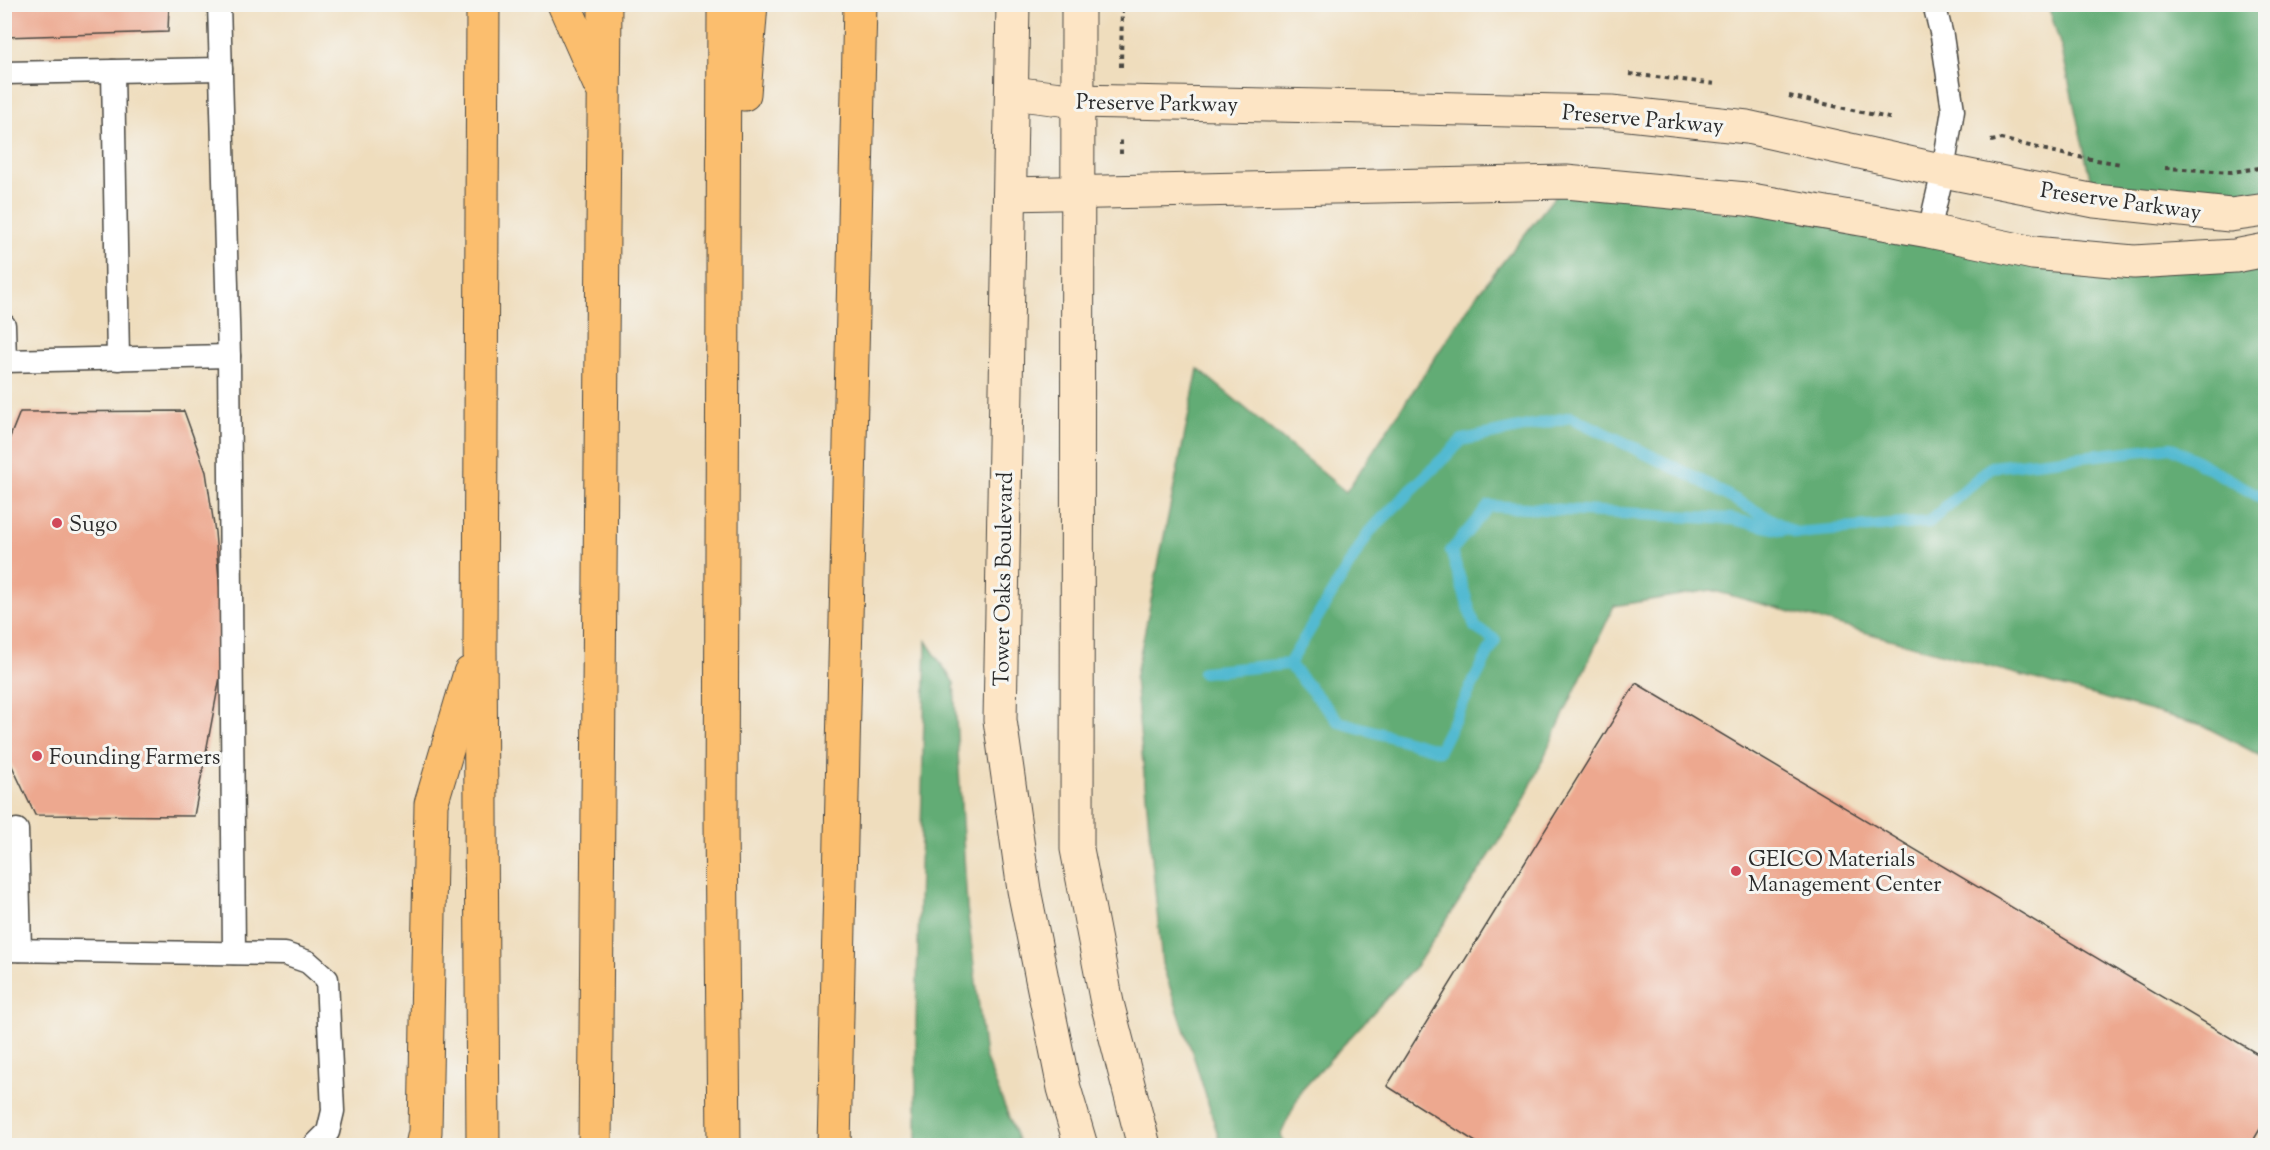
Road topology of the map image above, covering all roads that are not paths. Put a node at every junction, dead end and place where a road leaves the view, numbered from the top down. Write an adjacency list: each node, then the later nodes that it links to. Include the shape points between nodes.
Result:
1 (219, 4): 11 (lane)
2 (483, 4): 28 (highway)
3 (564, 4): 15 (highway)
4 (605, 4): 15 (highway)
5 (724, 4): 24 (highway)
6 (751, 4): 24 (highway)
7 (860, 4): 32 (highway)
8 (1013, 4): 14 (street, Tower Oaks Boulevard)
9 (1078, 4): 16 (street)
10 (1934, 4): 17 (lane, via 1953,110)
11 (221, 69): 12 (lane); 25 (lane)
12 (113, 71): 13 (lane); 26 (lane)
13 (4, 73)
14 (1012, 93): 16 (street, Preserve Parkway); 19 (street, Tower Oaks Boulevard)
15 (604, 94): 36 (highway)
16 (1077, 101): 17 (street, Preserve Parkway, via 1611,112 1747,127); 18 (street)
17 (1943, 171): 20 (street, Preserve Parkway, via 2095,201 2230,215); 21 (lane)
18 (1077, 192): 19 (street); 21 (street, via 1566,182 1746,198); 39 (street, via 1077,849 1107,1004)
19 (1010, 194): 38 (street, Tower Oaks Boulevard, via 1000,720 1024,890 1064,1088)
20 (2265, 210)
21 (1929, 231): 22 (street, via 2033,253 2134,262 2235,256)
22 (2265, 250)
23 (4, 325): 27 (lane)
24 (723, 350): 37 (highway)
25 (230, 356): 26 (lane); 31 (lane)
26 (118, 358): 27 (lane)
27 (5, 361)
28 (480, 640): 34 (highway, via 431,804); 35 (highway)
29 (17, 830): 30 (lane)
30 (12, 950): 31 (lane)
31 (234, 952): 33 (lane, via 285,954 308,962 327,979 333,1111)
32 (835, 1136)
33 (322, 1141)
34 (422, 1146)
35 (483, 1146)
36 (595, 1146)
37 (724, 1146)
38 (1082, 1146)
39 (1144, 1146)

